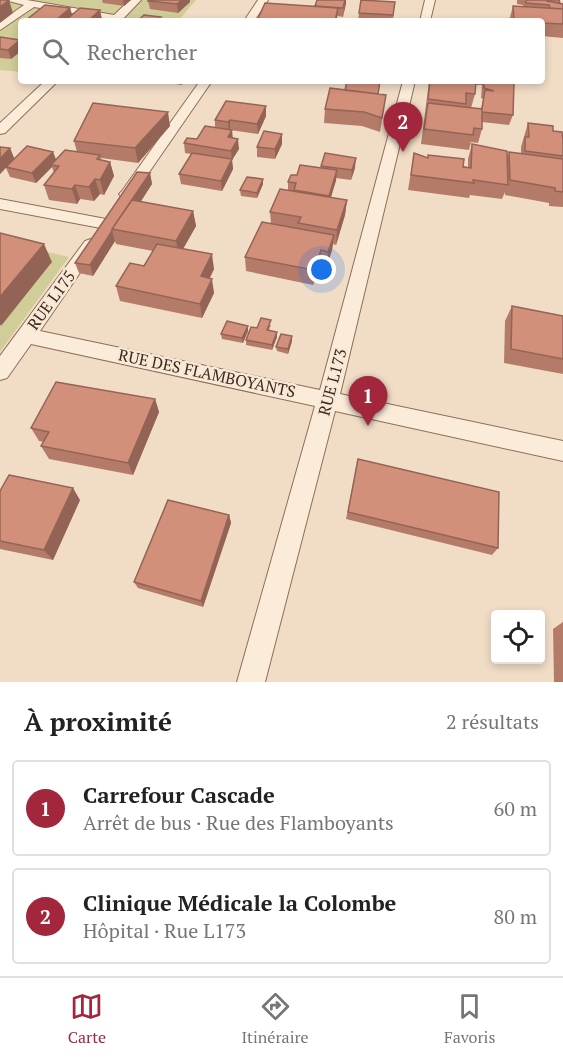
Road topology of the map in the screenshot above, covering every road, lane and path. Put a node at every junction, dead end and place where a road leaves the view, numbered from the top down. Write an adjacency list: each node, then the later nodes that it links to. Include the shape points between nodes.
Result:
1 (10, 0): 5 (street)
2 (136, 0): 7 (street)
3 (263, 0): 8 (street)
4 (430, 0): 9 (street)
5 (31, 5): 6 (street); 10 (street)
6 (104, 18)
7 (117, 18)
8 (251, 18)
9 (426, 18)
10 (0, 27)
11 (49, 84): 14 (street)
12 (204, 84): 16 (street, RUE L175)
13 (409, 84): 19 (street, RUE L173)
14 (0, 130)
15 (0, 204): 16 (street)
16 (112, 215): 17 (street, RUE L175)
17 (26, 335): 18 (street, RUE L175); 19 (street, RUE DES FLAMBOYANTS)
18 (0, 372)
19 (328, 399): 20 (street, RUE DES FLAMBOYANTS); 21 (street, RUE L173)
20 (563, 451)
21 (250, 682)

